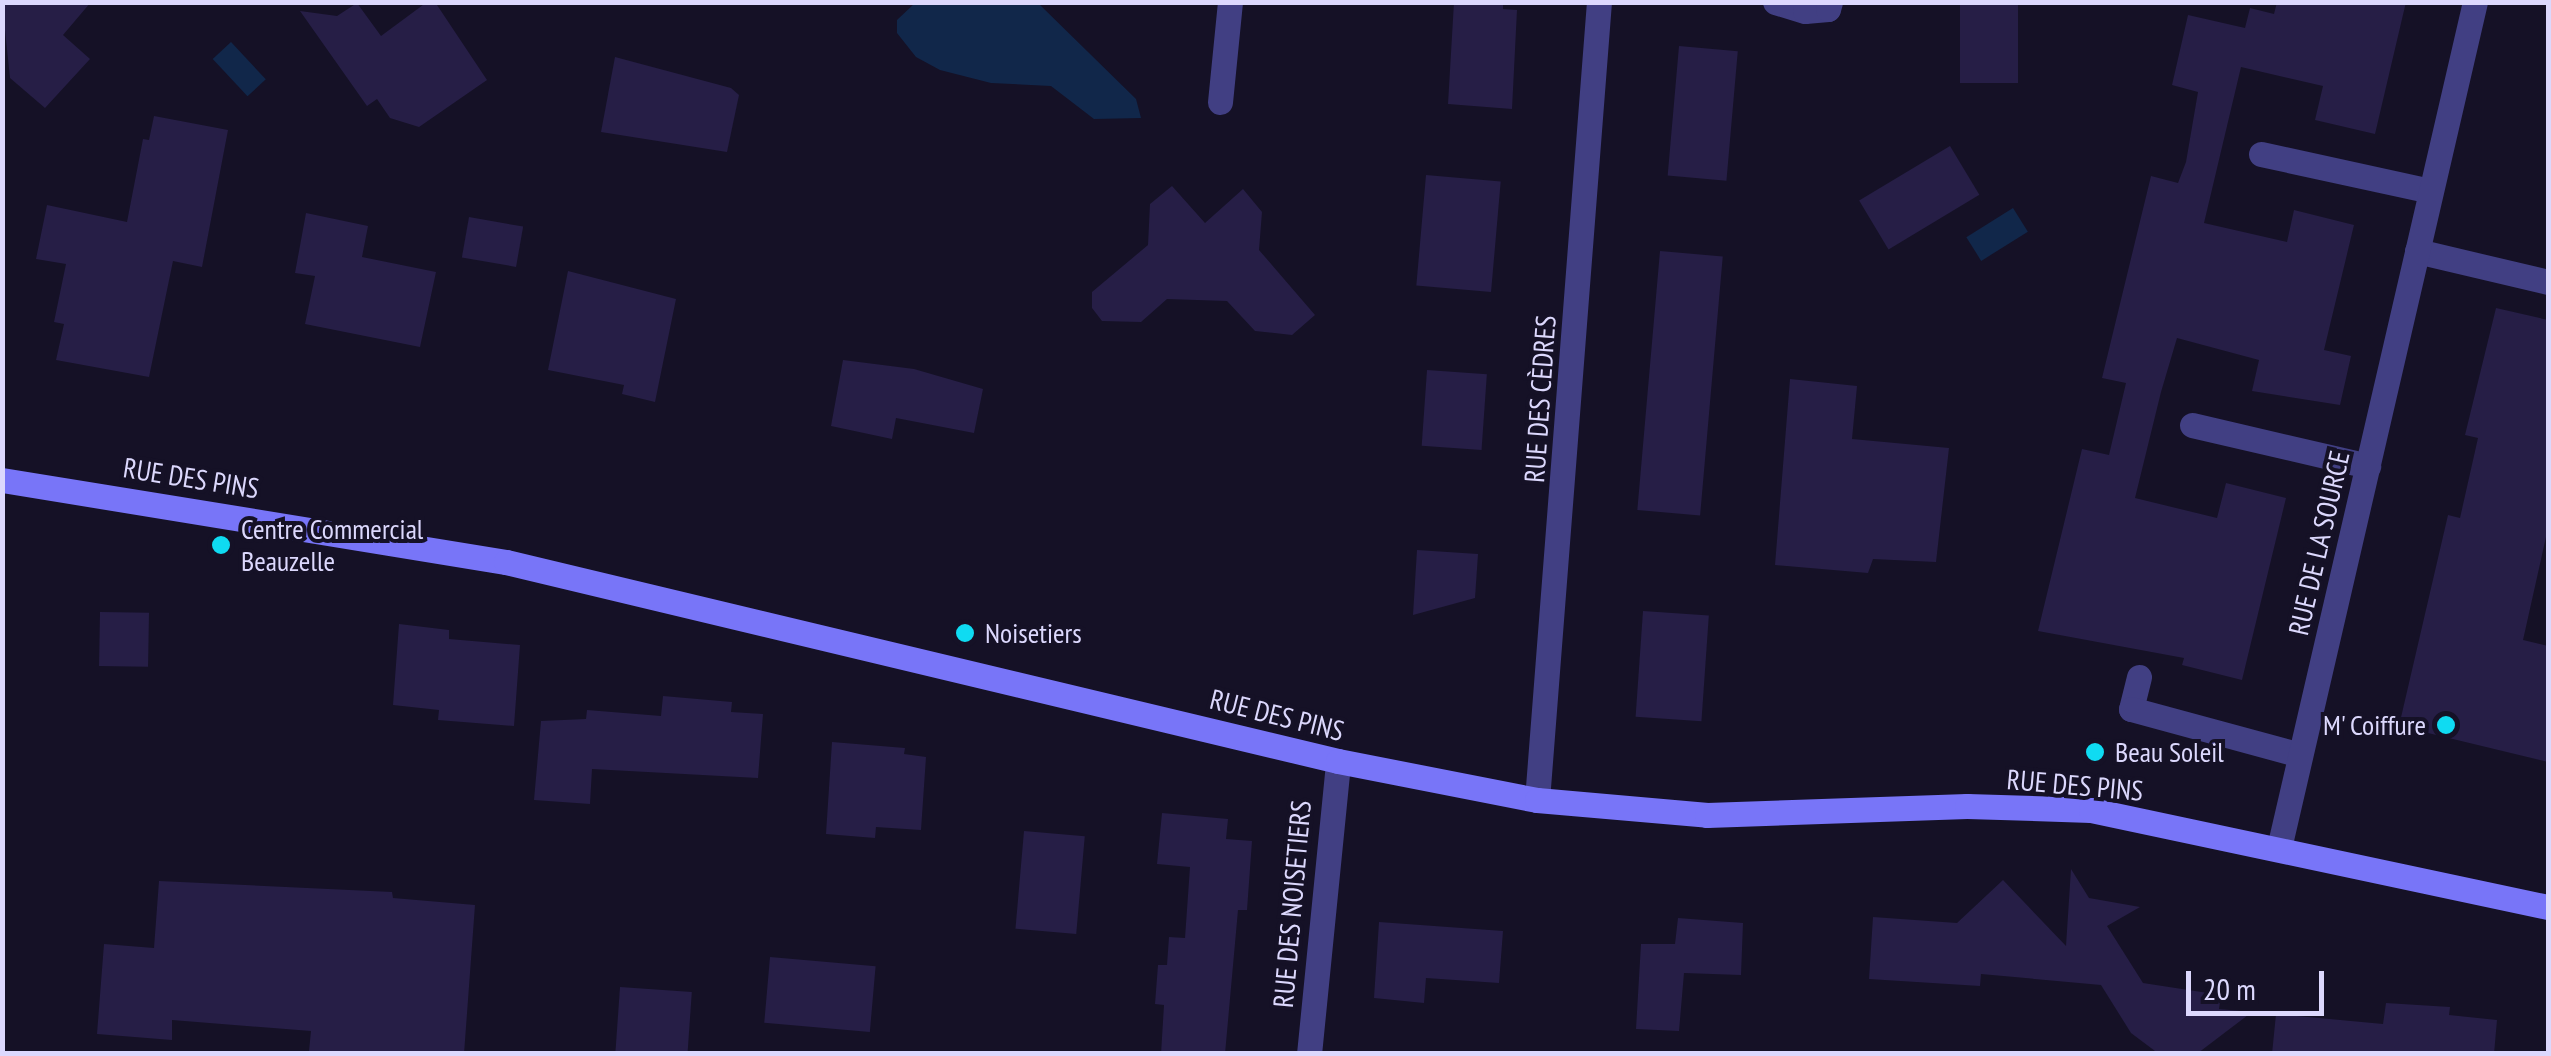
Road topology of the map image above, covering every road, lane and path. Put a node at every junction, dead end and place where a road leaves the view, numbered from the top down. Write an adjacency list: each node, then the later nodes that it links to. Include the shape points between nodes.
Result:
1 (1230, 2): 6 (street)
2 (1599, 2): 17 (street, RUE DES CÈDRES)
3 (1774, 2): 4 (street, via 1805,11 1828,9)
4 (1830, 2)
5 (2476, 2): 8 (street, RUE DE LA SOURCE)
6 (1220, 102)
7 (2260, 154): 8 (street)
8 (2430, 191): 9 (street, RUE DE LA SOURCE)
9 (2417, 250): 10 (street); 12 (street, RUE DE LA SOURCE)
10 (2548, 282)
11 (2192, 425): 12 (street)
12 (2368, 466): 15 (street, RUE DE LA SOURCE)
13 (2, 480): 16 (street, RUE DES PINS, via 524,566)
14 (2139, 677): 15 (street, via 2131,709)
15 (2300, 754): 18 (street, RUE DE LA SOURCE)
16 (1338, 760): 17 (street, RUE DES PINS); 20 (street, RUE DES NOISETIERS)
17 (1537, 800): 18 (street, RUE DES PINS, via 1706,815 1966,806 2090,810)
18 (2278, 848): 19 (street, RUE DES PINS)
19 (2548, 907)
20 (1310, 1054)

